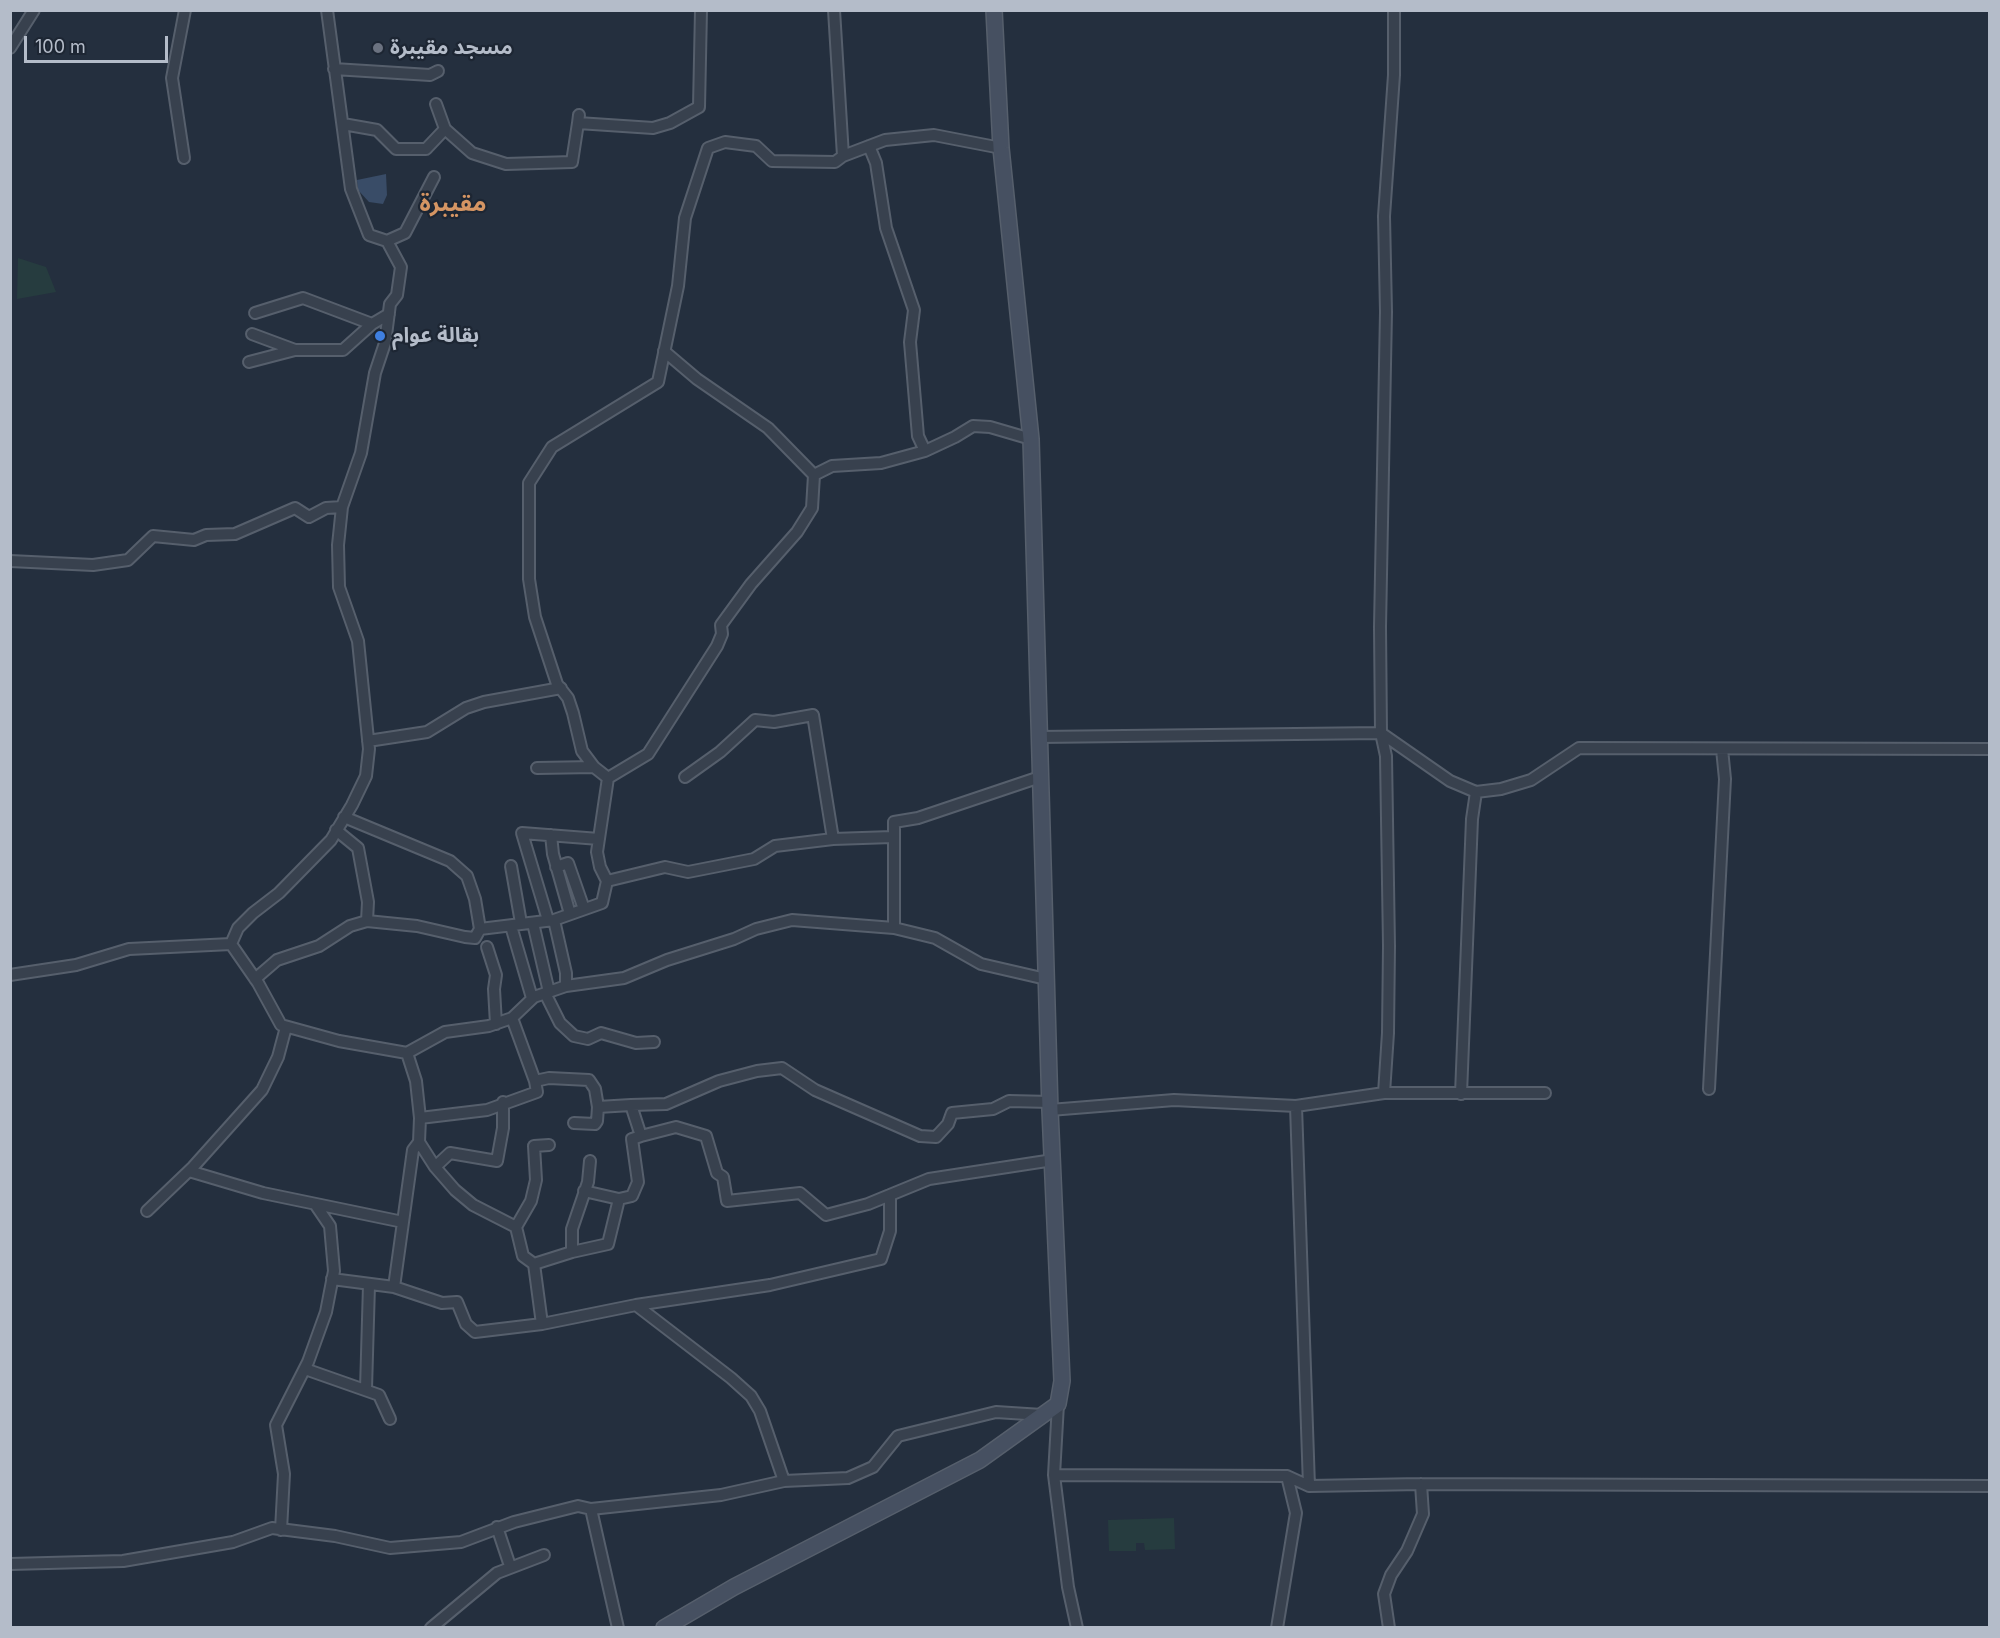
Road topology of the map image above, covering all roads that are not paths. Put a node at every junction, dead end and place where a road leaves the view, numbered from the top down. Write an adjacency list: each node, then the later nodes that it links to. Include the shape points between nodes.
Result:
1 (34, 10): 8 (street)
2 (184, 10): 17 (street, via 172,78)
3 (327, 10): 9 (street)
4 (701, 10): 13 (street, via 699,107 670,123 653,128 578,119 570,163 506,164 472,153)
5 (834, 10): 16 (street)
6 (994, 10): 15 (street)
7 (1394, 10): 33 (street, via 1394,75 1384,216)
8 (10, 48)
9 (333, 69): 10 (street, via 430,75); 12 (street)
10 (438, 71)
11 (436, 104): 13 (street)
12 (343, 124): 13 (street, via 377,130 396,149 426,149); 19 (street, via 351,189 369,235)
13 (446, 129)
14 (869, 146): 15 (street, via 885,140 934,135); 16 (street); 28 (street, via 876,163 886,228 915,310 910,342 918,436)
15 (1000, 148): 27 (street)
16 (843, 156): 25 (street, via 835,162 772,160 756,146 725,142 708,148 685,218 678,286)
17 (184, 158)
18 (434, 177): 19 (street, via 405,233)
19 (387, 241): 21 (street, via 401,267 397,295)
20 (255, 313): 22 (street, via 303,298)
21 (389, 314): 22 (street); 30 (street, via 361,453)
22 (372, 324): 24 (street, via 343,350)
23 (252, 334): 24 (street)
24 (295, 350): 26 (street)
25 (664, 351): 29 (street, via 768,428); 32 (street, via 658,382 552,447 529,483 529,579 535,617)
26 (249, 362)
27 (1031, 439): 28 (street, via 973,426); 34 (street)
28 (925, 451): 29 (street, via 881,463 832,466)
29 (814, 475): 42 (street, via 812,508 721,625 717,646 648,754)
30 (342, 507): 31 (street, via 326,508 309,517 295,508 235,534 206,535 194,540 153,536 128,560 93,565); 35 (street, via 339,587 358,641)
31 (10, 561)
32 (561, 688): 35 (street, via 484,702 466,708 427,732); 38 (street, via 573,713 582,751)
33 (1381, 733): 34 (street); 43 (street, via 1450,782); 76 (street, via 1386,756 1389,946)
34 (1039, 737): 41 (street)
35 (368, 741): 44 (street, via 366,776)
36 (1722, 749): 37 (street); 43 (street, via 1579,748 1531,780); 75 (street, via 1725,779)
37 (1989, 749)
38 (594, 767): 39 (street); 42 (street)
39 (537, 768)
40 (685, 777): 49 (street, via 755,720 774,722 813,715)
41 (1040, 777): 47 (street, via 918,818 894,822); 65 (street)
42 (608, 778): 48 (street)
43 (1476, 792): 78 (street)
44 (344, 817): 45 (street); 60 (street, via 450,861 467,876)
45 (336, 830): 56 (street, via 358,848 368,902); 61 (street, via 307,867 238,928)
46 (550, 835): 48 (street); 51 (street); 55 (street, via 522,833)
47 (892, 837): 49 (street); 59 (street)
48 (599, 839): 52 (street, via 600,867)
49 (833, 839): 52 (street, via 775,846 754,859 705,870 688,872 665,867)
50 (511, 866): 58 (street)
51 (556, 867): 53 (street, via 568,863); 54 (street)
52 (608, 881): 53 (street, via 602,903)
53 (584, 909): 54 (street)
54 (570, 914): 55 (street)
55 (551, 920): 57 (street); 66 (street)
56 (367, 921): 60 (street, via 475,938); 64 (street, via 350,926 319,946 277,960)
57 (533, 923): 58 (street); 67 (street)
58 (516, 924): 60 (street); 68 (street)
59 (894, 928): 65 (street, via 935,938 981,964); 66 (street, via 792,920 756,929 624,978)
60 (480, 929)
61 (231, 944): 63 (street, via 129,949 76,965); 64 (street)
62 (487, 947): 70 (street, via 496,975)
63 (10, 975)
64 (255, 979): 71 (street, via 281,1026)
65 (1046, 979): 81 (street)
66 (566, 986): 67 (street)
67 (547, 992): 68 (street); 72 (street, via 560,1023 573,1035 588,1039 601,1033 636,1043)
68 (532, 998): 69 (street)
69 (512, 1018): 70 (street); 74 (street)
70 (496, 1024): 73 (street, via 444,1032)
71 (286, 1027): 73 (street); 92 (street, via 278,1057 262,1090)
72 (654, 1042)
73 (407, 1053): 84 (street, via 416,1081)
74 (535, 1082): 79 (street, via 537,1092); 83 (street, via 549,1078 589,1080)
75 (1708, 1089)
76 (1384, 1093): 78 (street); 82 (street)
77 (1545, 1093): 78 (street)
78 (1461, 1094)
79 (503, 1102): 84 (street, via 487,1110); 91 (street, via 497,1161 450,1153)
80 (631, 1105): 81 (street, via 666,1104 719,1081 782,1068 815,1090 920,1136 936,1137 952,1113 993,1109 1009,1101); 83 (street); 86 (street)
81 (1050, 1106): 82 (street, via 1174,1100); 89 (street)
82 (1296, 1106): 116 (street)
83 (598, 1107): 85 (street, via 595,1124)
84 (420, 1118): 87 (street)
85 (574, 1123)
86 (641, 1136): 94 (street, via 676,1127 706,1136 717,1173 723,1177 727,1202 800,1193 826,1215); 95 (street, via 632,1139 638,1182 632,1196)
87 (419, 1142): 91 (street); 98 (street, via 413,1150)
88 (549, 1145): 99 (street, via 534,1146 536,1180 531,1201)
89 (1053, 1160): 94 (street, via 929,1179); 109 (street, via 1062,1381)
90 (590, 1161): 93 (street)
91 (435, 1167): 99 (street, via 473,1205)
92 (189, 1171): 96 (street); 97 (street)
93 (584, 1191): 95 (street); 100 (street, via 572,1229)
94 (890, 1195): 105 (street, via 890,1231 882,1259 770,1285)
95 (619, 1199): 100 (street, via 608,1244)
96 (315, 1204): 98 (street); 102 (street, via 330,1226)
97 (147, 1210)
98 (404, 1222): 104 (street)
99 (516, 1227): 101 (street, via 523,1256)
100 (572, 1252): 101 (street)
101 (534, 1264): 106 (street)
102 (332, 1279): 103 (street); 107 (street, via 326,1312)
103 (369, 1285): 104 (street); 108 (street)
104 (394, 1287): 106 (street, via 442,1303 457,1302 466,1324 475,1332)
105 (636, 1305): 106 (street); 114 (street, via 751,1396)
106 (542, 1324)
107 (304, 1369): 108 (street); 120 (street, via 276,1425 284,1474)
108 (366, 1389): 111 (street, via 379,1395)
109 (1058, 1404): 110 (street); 112 (street)
110 (1042, 1415): 114 (street, via 996,1412 927,1428 898,1436 873,1467 848,1478); 126 (street, via 980,1460 734,1587)
111 (390, 1419)
112 (1054, 1475): 113 (street); 127 (street)
113 (1287, 1476): 116 (street); 128 (street, via 1296,1513)
114 (784, 1481): 118 (street, via 721,1495)
115 (1421, 1484): 116 (street); 117 (street); 129 (street, via 1423,1514 1384,1594)
116 (1309, 1486)
117 (1989, 1486)
118 (591, 1509): 119 (street, via 578,1506); 125 (street)
119 (497, 1527): 120 (street, via 461,1542 390,1548); 123 (street)
120 (281, 1530): 122 (street, via 272,1528 233,1542 123,1561)
121 (544, 1555): 123 (street)
122 (10, 1564)
123 (510, 1566): 124 (street)
124 (431, 1628)
125 (618, 1628)
126 (664, 1628)
127 (1077, 1628)
128 (1276, 1628)
129 (1389, 1628)

